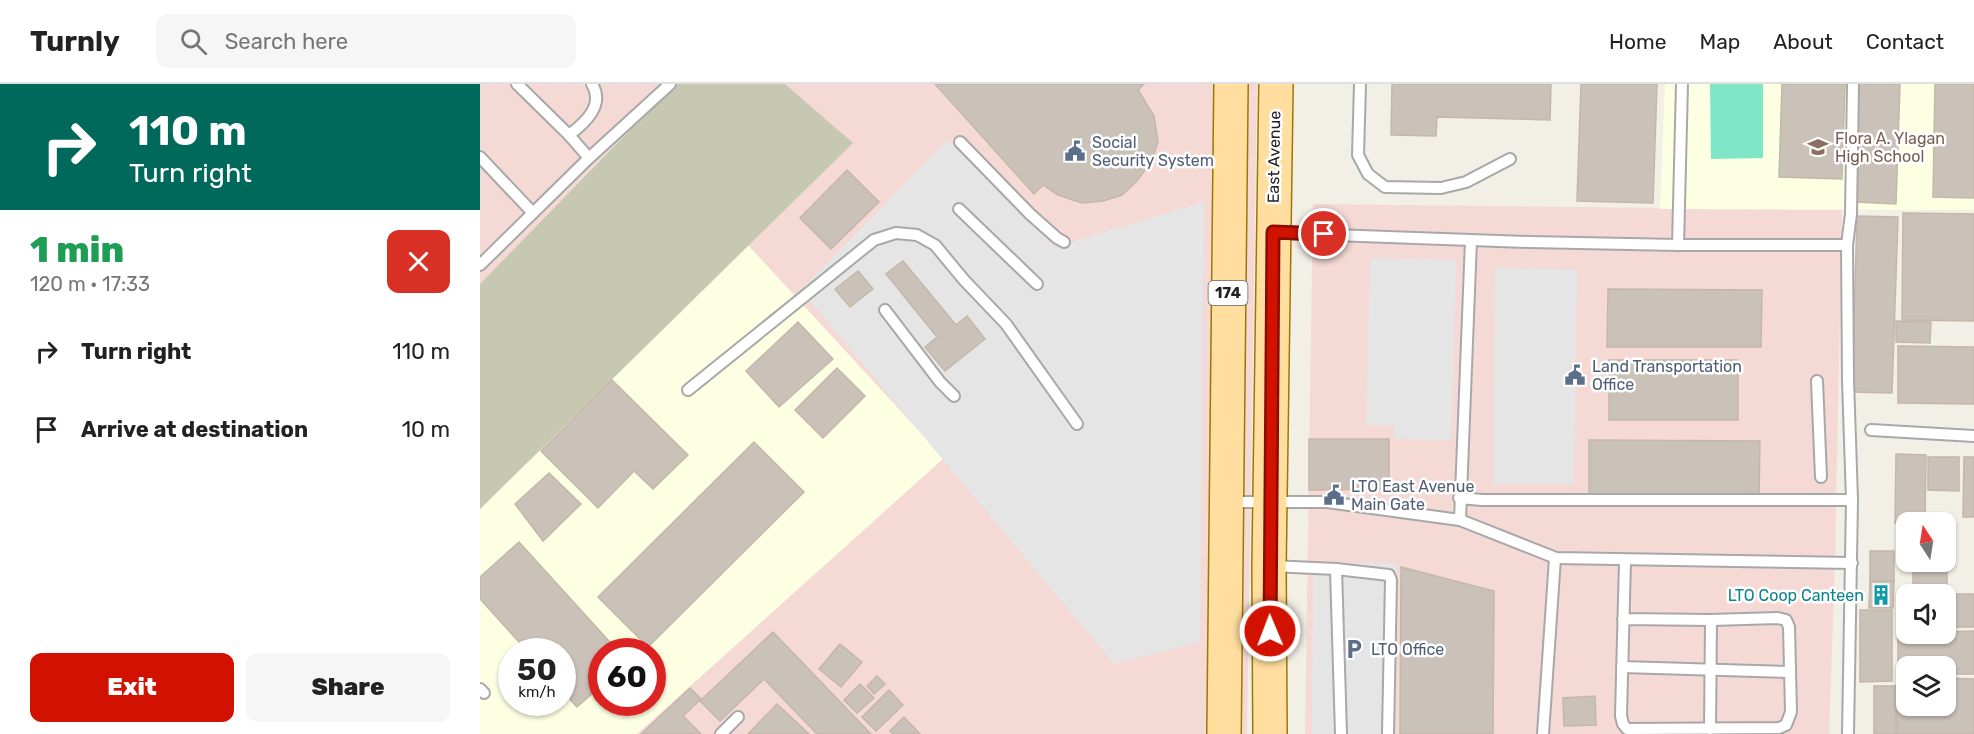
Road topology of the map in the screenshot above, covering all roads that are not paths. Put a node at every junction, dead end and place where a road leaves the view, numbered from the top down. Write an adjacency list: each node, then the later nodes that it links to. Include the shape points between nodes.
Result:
1 (517, 84): 9 (lane)
2 (592, 84): 9 (lane, via 597,102 585,122)
3 (670, 84): 12 (lane)
4 (1231, 84): 31 (main road, 174, via 1225,196)
5 (1276, 84): 16 (main road, East Avenue / 174)
6 (1360, 84): 13 (lane, via 1358,155 1368,174 1385,187 1440,188 1466,182)
7 (1682, 84): 19 (lane)
8 (1853, 84): 20 (lane)
9 (569, 135): 12 (lane)
10 (960, 142): 18 (lane, via 1030,214)
11 (480, 157): 15 (lane)
12 (589, 158): 15 (lane)
13 (1510, 159)
14 (960, 209): 22 (lane)
15 (533, 213): 21 (lane)
16 (1273, 232): 17 (lane); 34 (main road, East Avenue / 174)
17 (1471, 240): 19 (lane); 32 (lane)
18 (1064, 242)
19 (1678, 245): 20 (lane)
20 (1847, 245): 33 (lane)
21 (480, 265)
22 (1037, 284)
23 (885, 310): 26 (lane)
24 (1817, 381): 30 (lane)
25 (688, 390): 27 (lane, via 874,240 896,233 917,235 935,246 1006,324)
26 (954, 396)
27 (1077, 424)
28 (1871, 430): 29 (lane)
29 (1974, 436)
30 (1821, 477)
31 (1222, 490): 34 (lane); 49 (main road, 174)
32 (1459, 498): 33 (lane); 35 (lane)
33 (1852, 500): 38 (lane)
34 (1270, 501): 35 (lane, via 1327,502); 39 (main road, East Avenue / 174)
35 (1460, 520): 36 (lane)
36 (1555, 558): 37 (lane); 53 (lane)
37 (1625, 561): 38 (lane); 41 (lane)
38 (1852, 563): 54 (lane)
39 (1269, 566): 40 (lane); 50 (main road, East Avenue / 174)
40 (1336, 569): 51 (lane); 52 (lane, via 1384,573 1391,580)
41 (1623, 619): 42 (lane); 43 (lane)
42 (1711, 620): 44 (lane); 45 (lane, via 1786,620)
43 (1622, 667): 44 (lane); 47 (lane, via 1621,716 1628,729)
44 (1711, 669): 45 (lane); 47 (lane)
45 (1789, 672): 47 (lane, via 1791,712 1786,725)
46 (738, 717): 48 (lane)
47 (1710, 729)
48 (721, 734)
49 (1224, 734)
50 (1270, 734)
51 (1341, 734)
52 (1388, 734)
53 (1543, 734)
54 (1848, 734)

